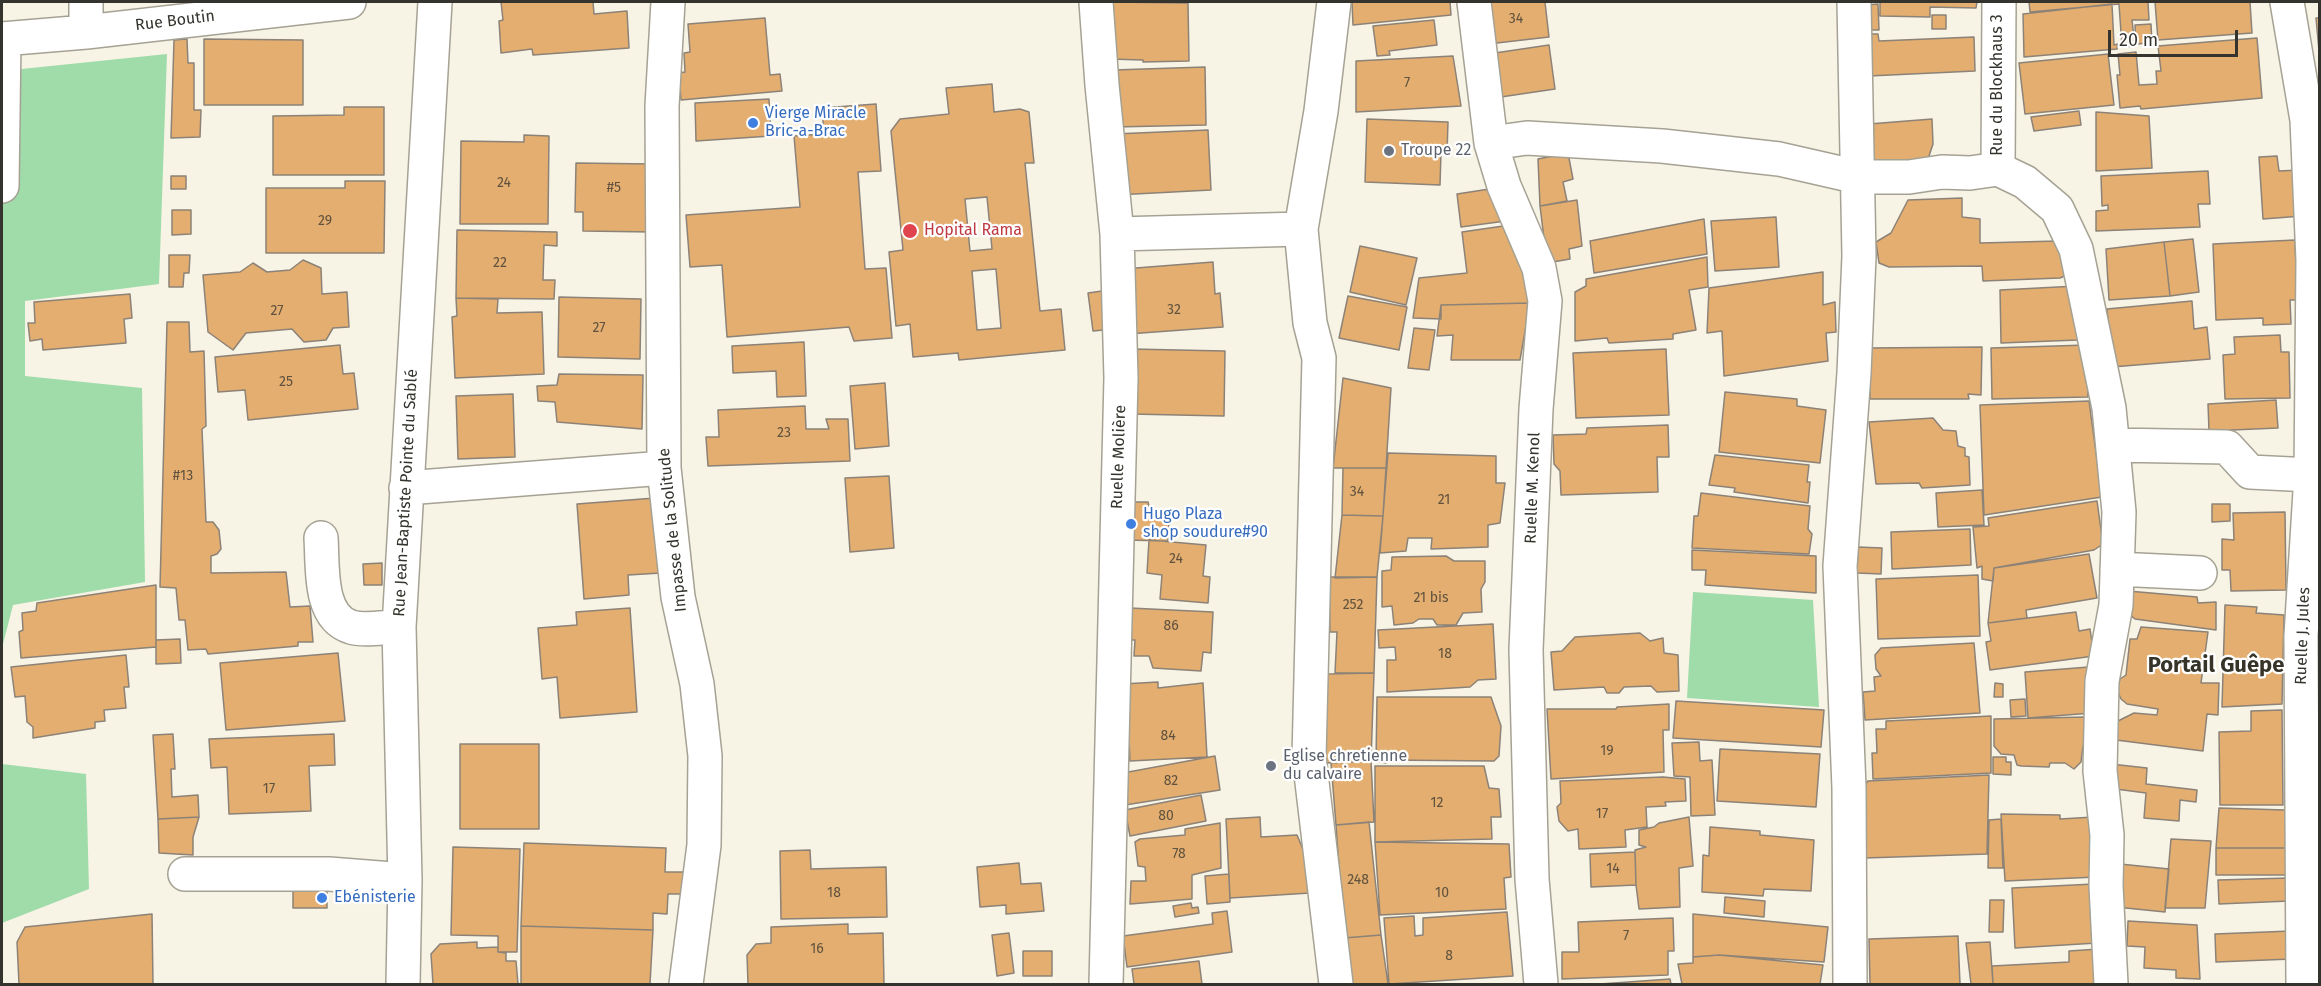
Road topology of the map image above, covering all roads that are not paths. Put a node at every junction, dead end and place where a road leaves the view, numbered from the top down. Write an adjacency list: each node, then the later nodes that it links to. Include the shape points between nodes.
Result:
1 (349, 2): 10 (street, Rue Boutin)
2 (435, 2): 21 (street, Rue Jean-Baptiste Pointe du Sablé)
3 (668, 2): 19 (street, Impasse de la Solitude, via 662,106)
4 (1096, 2): 17 (street, Ruelle Molière)
5 (1334, 2): 16 (street)
6 (1474, 2): 12 (street, Ruelle M. Kenol)
7 (1854, 2): 14 (street)
8 (1999, 2): 13 (street, Rue du Blockhaus 3)
9 (2287, 2): 20 (street, Ruelle J. Jules, via 2308,132 2313,260)
10 (86, 17): 11 (street, Rue Boutin)
11 (3, 39): 15 (street)
12 (1491, 143): 14 (street, via 1527,138 1662,146 1779,159); 32 (street, Ruelle M. Kenol, via 1504,186 1539,268 1545,301 1536,409 1526,650 1532,879)
13 (1998, 169): 14 (street); 18 (street, via 2025,182 2057,208 2076,249)
14 (1858, 177): 33 (street, via 1855,361 1840,566 1849,788)
15 (2, 186)
16 (1301, 229): 17 (street); 31 (street, via 1310,323 1318,358 1309,757)
17 (1117, 234): 30 (street, Ruelle Molière, via 1121,378)
18 (2113, 445): 20 (street, via 2227,447 2250,472); 23 (street, via 2119,512)
19 (664, 468): 21 (street); 29 (street, Impasse de la Solitude, via 678,597 697,684 705,756 704,844)
20 (2311, 475): 35 (street, Ruelle J. Jules, via 2301,636)
21 (406, 488): 25 (street, Rue Jean-Baptiste Pointe du Sablé)
22 (321, 538): 25 (street, via 326,598 336,619 352,628)
23 (2117, 569): 24 (street); 34 (street, via 2116,606 2102,681 2100,771 2107,835)
24 (2200, 573)
25 (399, 627): 27 (street, Rue Jean-Baptiste Pointe du Sablé)
26 (185, 874): 27 (street, via 329,874)
27 (405, 880): 28 (street, Rue Jean-Baptiste Pointe du Sablé)
28 (403, 984)
29 (686, 984)
30 (1107, 984)
31 (1336, 984)
32 (1540, 984)
33 (1850, 984)
34 (2111, 984)
35 (2303, 984)

